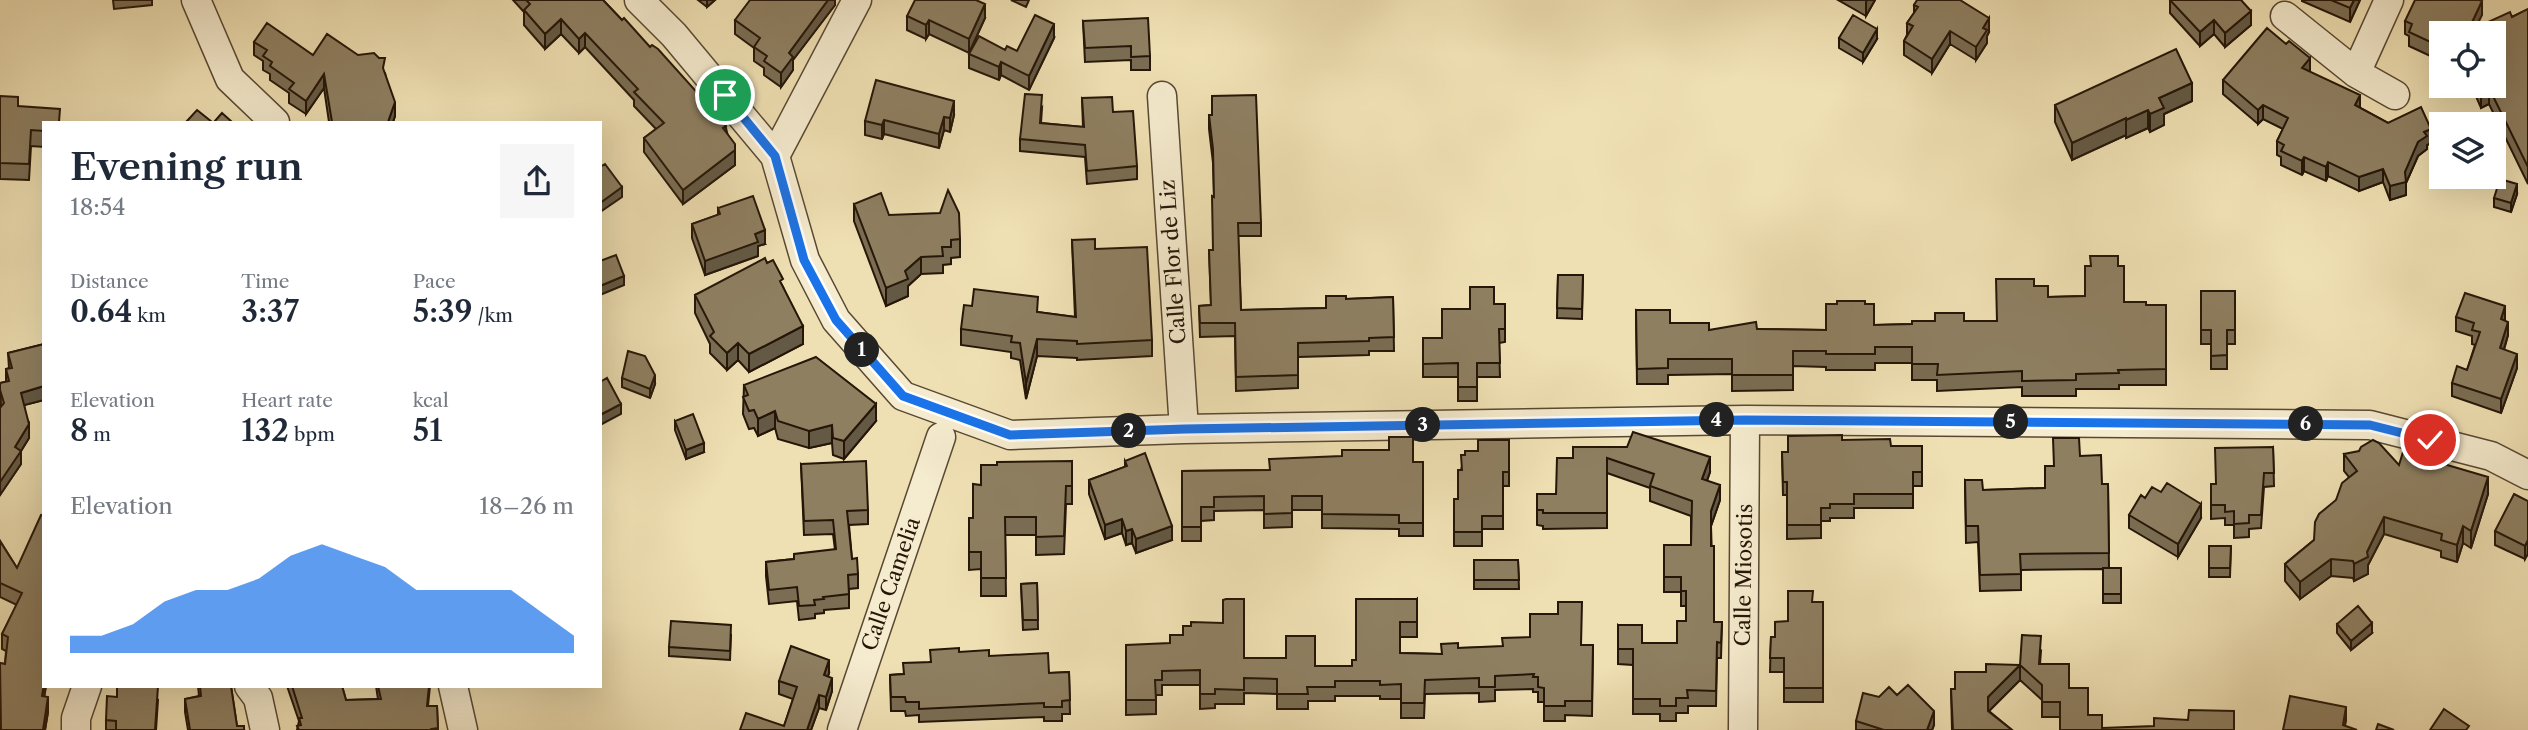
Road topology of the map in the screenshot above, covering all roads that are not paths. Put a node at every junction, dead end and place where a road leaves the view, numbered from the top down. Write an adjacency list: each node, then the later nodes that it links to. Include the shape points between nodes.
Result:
1 (196, 0): 9 (street, via 230,79)
2 (639, 0): 10 (street)
3 (858, 0): 10 (street)
4 (2389, 0): 6 (street)
5 (2285, 16): 6 (street)
6 (2356, 73): 7 (street)
7 (2395, 95)
8 (1162, 96): 13 (street, Calle Flor de Liz)
9 (274, 121)
10 (775, 156): 11 (street, via 804,260 836,320)
11 (903, 396): 14 (street); 15 (street)
12 (1745, 420): 13 (street); 16 (street, via 2370,425 2491,456); 24 (street, Calle Miosotis)
13 (1185, 429): 14 (street)
14 (1010, 435): 15 (street)
15 (941, 438): 23 (street, Calle Camelia)
16 (2528, 475)
17 (86, 688): 20 (street)
18 (250, 688): 21 (street, via 258,698)
19 (453, 688): 22 (street)
20 (76, 730)
21 (265, 730)
22 (463, 730)
23 (842, 730)
24 (1743, 730)

